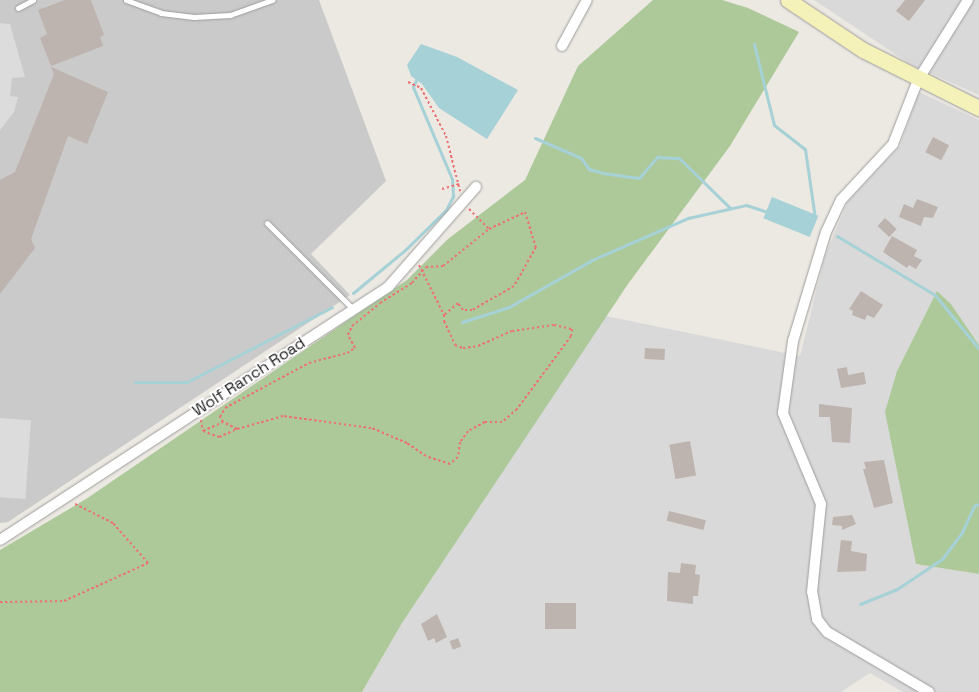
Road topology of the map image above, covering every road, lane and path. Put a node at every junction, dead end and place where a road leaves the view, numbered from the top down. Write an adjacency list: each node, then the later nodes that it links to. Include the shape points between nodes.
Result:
1 (33, 0): 7 (lane)
2 (126, 0): 3 (lane, via 161,13 194,17 230,15)
3 (272, 0)
4 (587, 0): 8 (street)
5 (788, 0): 9 (street, via 855,45)
6 (968, 0): 9 (street)
7 (18, 8)
8 (562, 46)
9 (918, 80): 11 (street); 29 (street, via 893,144 841,200 826,232 793,341 783,413 822,504 812,592 817,619 827,632)
10 (408, 82): 12 (path, via 420,88 446,136)
11 (979, 108)
12 (460, 184): 14 (path); 15 (path)
13 (476, 187): 15 (street, Wolf Ranch Road)
14 (442, 188)
15 (462, 203): 17 (path); 18 (street, Wolf Ranch Road)
16 (267, 223): 20 (lane)
17 (489, 229): 19 (path, via 443,266 426,267); 21 (path, via 525,212 536,247 532,258 524,265 514,286 472,310 463,310 458,303)
18 (415, 256): 19 (path); 20 (street, Wolf Ranch Road, via 389,286)
19 (422, 272): 21 (path); 23 (path, via 412,283 352,326 348,335 355,348 309,363 225,408 220,417)
20 (353, 309): 22 (street, Wolf Ranch Road)
21 (444, 314): 24 (path, via 455,345 464,348 478,346 512,331 554,325 572,330 558,357 552,360 517,409 502,422 485,422 468,431 460,442 458,457 450,464 426,456 407,443 371,428 283,416)
22 (198, 410): 25 (path); 26 (street, Wolf Ranch Road)
23 (223, 422): 24 (path); 25 (path)
24 (237, 429): 25 (path, via 219,437)
25 (203, 431)
26 (64, 498): 27 (street, Wolf Ranch Road); 28 (path, via 114,523 148,563 64,601)
27 (0, 540)
28 (0, 602)
29 (929, 692)

